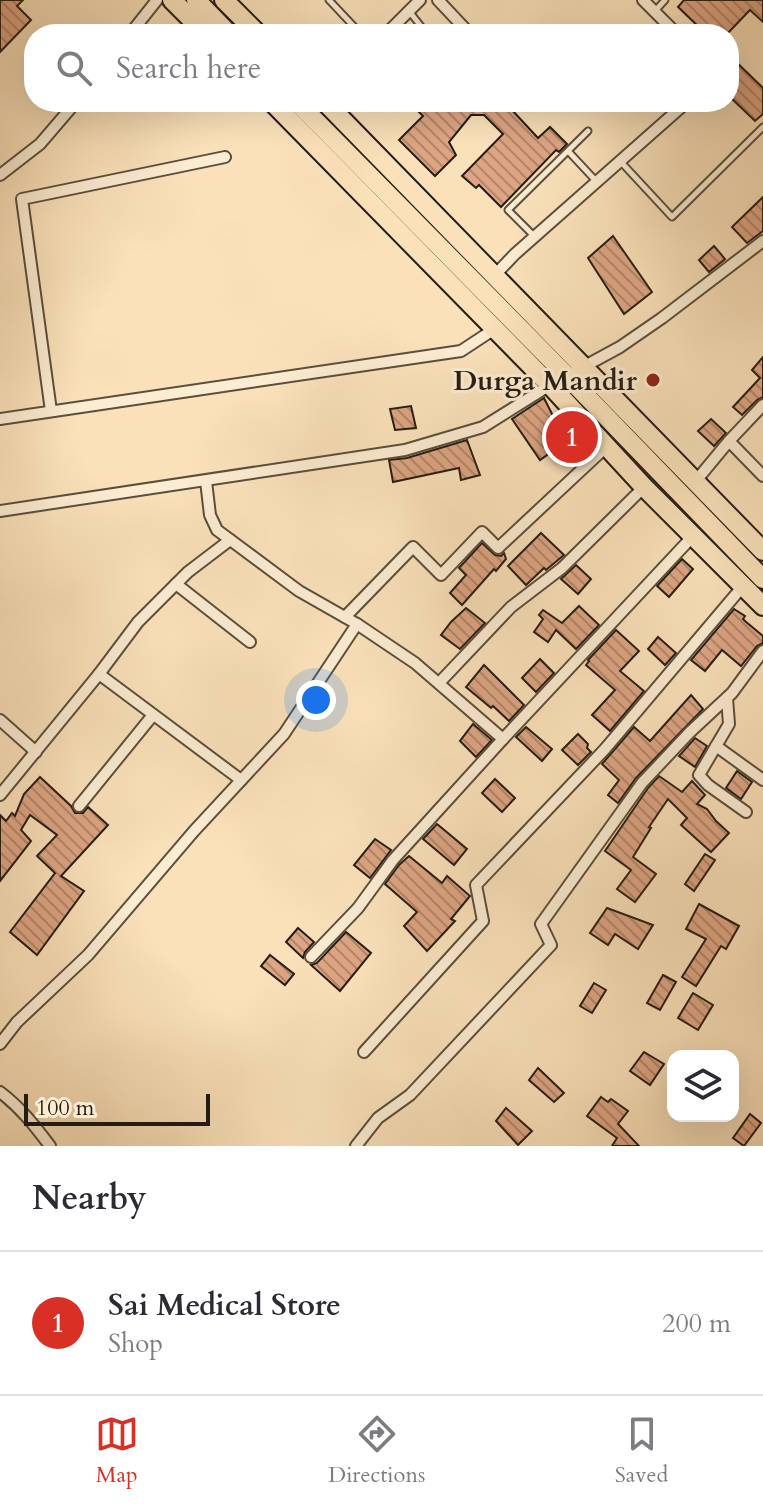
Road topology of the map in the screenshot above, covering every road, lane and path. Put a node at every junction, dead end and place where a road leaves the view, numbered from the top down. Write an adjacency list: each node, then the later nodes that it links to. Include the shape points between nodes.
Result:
1 (157, 0): 12 (street)
2 (172, 0): 13 (highway)
3 (196, 0): 14 (highway)
4 (224, 0): 15 (highway)
5 (329, 0): 16 (lane)
6 (420, 0): 10 (street)
7 (438, 0): 19 (street)
8 (643, 0): 11 (street)
9 (665, 0): 11 (lane)
10 (409, 11): 17 (street); 18 (lane)
11 (655, 12): 20 (street)
12 (138, 24)
13 (196, 24)
14 (219, 24)
15 (248, 24)
16 (352, 24)
17 (396, 24)
18 (419, 24)
19 (461, 24)
20 (667, 24)
21 (67, 112): 31 (street, via 40,144)
22 (305, 112): 35 (highway)
23 (305, 112): 37 (highway)
24 (334, 112): 35 (highway)
25 (676, 112): 30 (street)
26 (763, 127): 30 (lane, via 672,217)
27 (588, 131): 28 (lane)
28 (568, 151): 32 (lane); 33 (lane, via 508,210)
29 (225, 157): 41 (street, via 22,199)
30 (620, 161): 32 (street)
31 (0, 175)
32 (596, 182): 33 (street)
33 (535, 237): 35 (street)
34 (763, 241): 38 (street, via 662,318)
35 (488, 282): 36 (highway); 38 (highway)
36 (508, 315): 37 (street); 38 (highway)
37 (495, 329): 39 (highway); 41 (street, via 461,351)
38 (575, 371): 39 (street); 47 (highway); 53 (highway)
39 (550, 385): 44 (highway); 46 (street, via 483,427 405,450)
40 (763, 405): 43 (street)
41 (51, 411): 42 (street)
42 (0, 419)
43 (729, 441): 45 (street); 47 (street)
44 (607, 446): 48 (highway); 57 (street, via 498,548 482,532 441,575 413,547)
45 (763, 476)
46 (206, 481): 49 (street); 51 (street, via 210,515)
47 (695, 482): 52 (highway)
48 (644, 487): 50 (highway); 62 (street, via 562,568 511,607)
49 (0, 511)
50 (693, 536): 55 (highway); 66 (street)
51 (230, 540): 54 (street); 57 (street)
52 (763, 551)
53 (763, 579)
54 (176, 584): 59 (street); 61 (street, via 138,622)
55 (743, 586): 56 (highway); 76 (street, via 605,749 476,885 483,921)
56 (763, 606)
57 (345, 617): 58 (street)
58 (357, 624): 62 (street); 69 (street, via 284,734)
59 (250, 642)
60 (763, 651): 63 (street)
61 (99, 674): 64 (street); 68 (street)
62 (439, 683): 66 (street)
63 (727, 698): 67 (street, via 729,724); 79 (street, via 642,783 605,834 541,924 551,945)
64 (153, 715): 69 (street); 72 (street)
65 (0, 720): 68 (street)
66 (503, 739): 74 (street)
67 (716, 746): 70 (street); 73 (street, via 699,775)
68 (36, 752): 71 (street)
69 (241, 780): 75 (street, via 88,955)
70 (763, 780)
71 (0, 795)
72 (79, 806)
73 (746, 812)
74 (311, 957)
75 (0, 1044)
76 (364, 1052)
77 (0, 1092): 78 (street)
78 (50, 1146)
79 (356, 1146)

